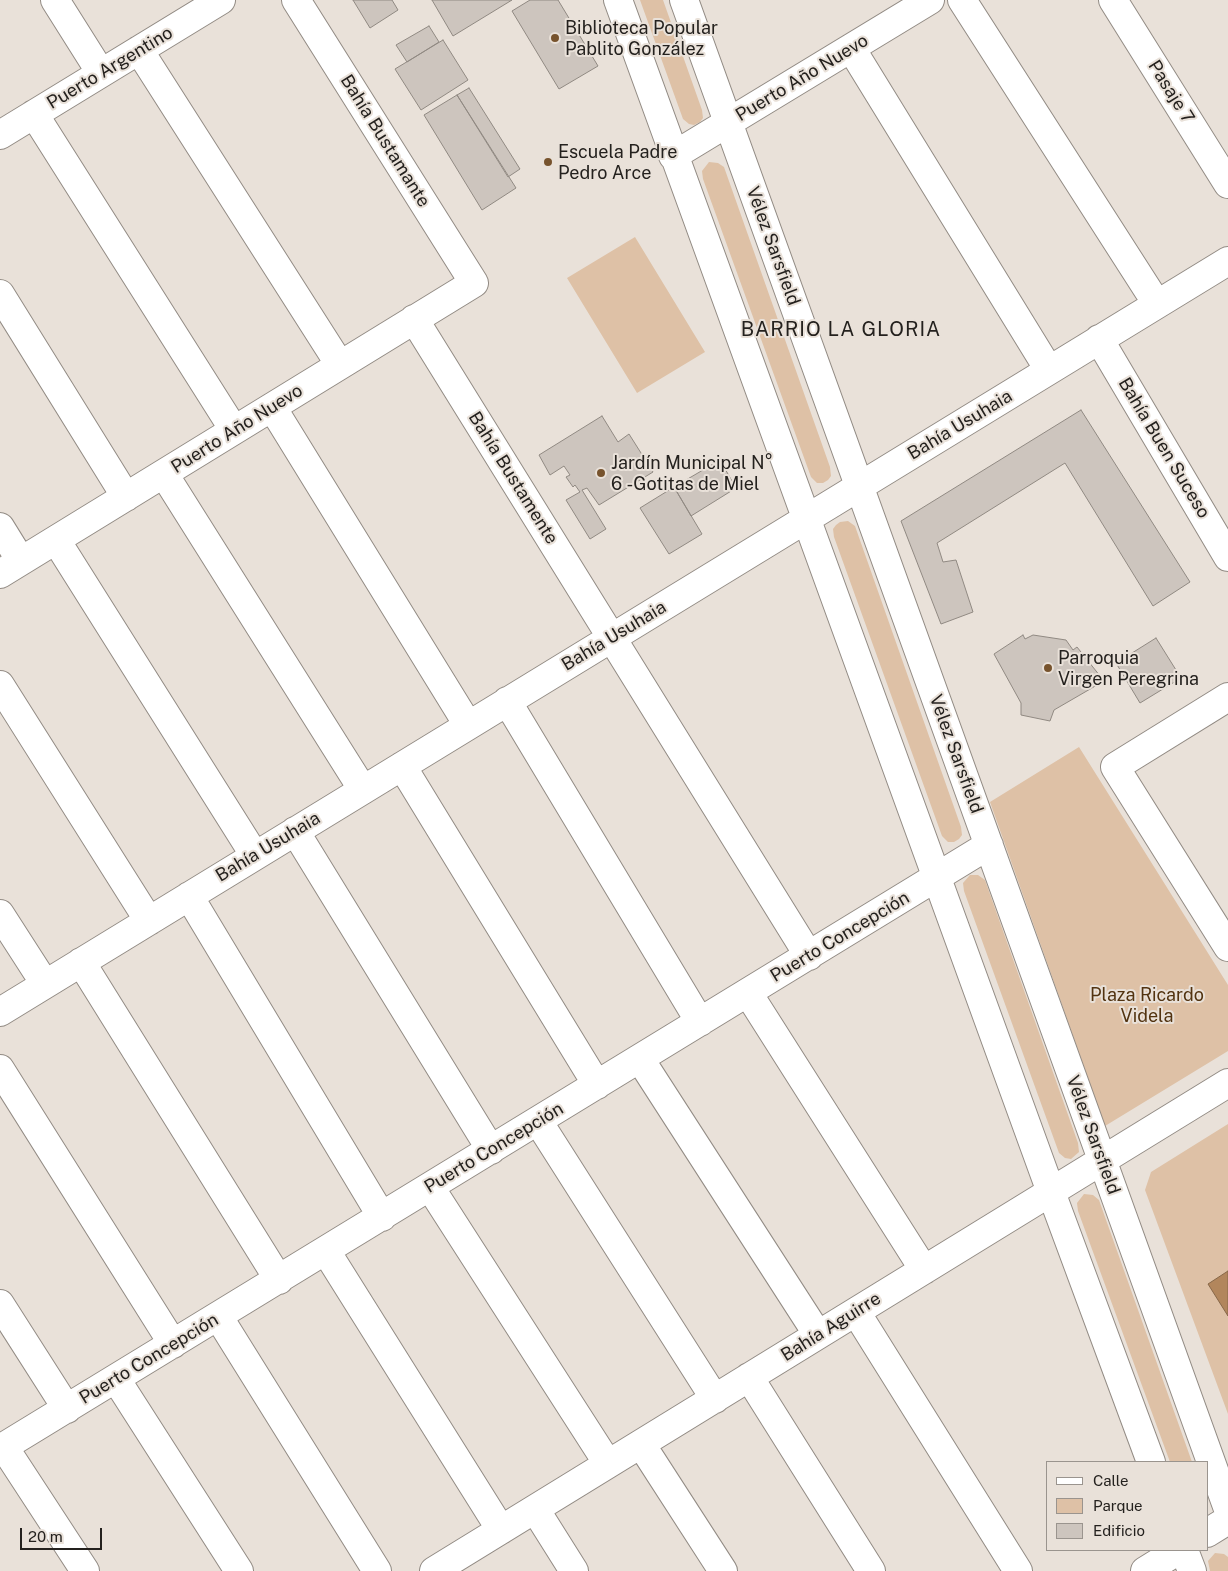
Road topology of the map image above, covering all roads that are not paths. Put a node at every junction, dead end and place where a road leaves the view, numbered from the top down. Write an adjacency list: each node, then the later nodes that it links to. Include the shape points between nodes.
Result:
1 (56, 0): 11 (street)
2 (296, 0): 18 (street, Bahía Bustamante)
3 (618, 0): 15 (street)
4 (684, 0): 13 (street, Vélez Sarsfield)
5 (962, 0): 20 (street)
6 (1113, 0): 16 (street, Pasaje 7)
7 (921, 2): 9 (street, Puerto Año Nuevo)
8 (209, 3): 10 (street, Puerto Argentino)
9 (851, 48): 13 (street, Puerto Año Nuevo); 24 (street)
10 (139, 50): 11 (street, Puerto Argentino); 23 (street)
11 (101, 73): 12 (street, Puerto Argentino)
12 (34, 114): 14 (street, Puerto Argentino); 26 (street)
13 (728, 123): 15 (street, Puerto Año Nuevo); 28 (street, Vélez Sarsfield)
14 (0, 135)
15 (673, 156): 30 (street)
16 (1228, 184)
17 (1228, 260): 20 (street, Bahía Usuhaia)
18 (474, 283): 21 (street, Puerto Año Nuevo)
19 (0, 294): 29 (street)
20 (1157, 304): 22 (street, Bahía Usuhaia)
21 (414, 320): 23 (street, Puerto Año Nuevo); 35 (street, Bahía Bustamente)
22 (1099, 339): 24 (street, Bahía Usuhaia); 33 (street, Bahía Buen Suceso)
23 (340, 365): 25 (street, Puerto Año Nuevo)
24 (1050, 370): 28 (street, Bahía Usuhaia)
25 (272, 407): 26 (street, Puerto Año Nuevo); 39 (street)
26 (234, 430): 27 (street, Puerto Año Nuevo)
27 (164, 474): 29 (street, Puerto Año Nuevo); 41 (street)
28 (859, 486): 30 (street, Bahía Usuhaia); 43 (street, Vélez Sarsfield)
29 (126, 497): 32 (street, Puerto Año Nuevo)
30 (806, 519): 35 (street, Bahía Usuhaia); 45 (street)
31 (0, 527): 34 (street)
32 (56, 540): 34 (street, Puerto Año Nuevo); 44 (street)
33 (1228, 557)
34 (11, 568)
35 (612, 637): 38 (street, Bahía Usuhaia); 50 (street, Bahía Bustamente)
36 (0, 685): 48 (street)
37 (1228, 697): 49 (street, via 1115,767)
38 (507, 701): 39 (street, Bahía Usuhaia); 55 (street)
39 (468, 725): 40 (street, Bahía Usuhaia)
40 (402, 766): 41 (street, Bahía Usuhaia); 59 (street)
41 (363, 790): 42 (street, Bahía Usuhaia)
42 (295, 831): 44 (street, Bahía Usuhaia); 61 (street)
43 (989, 846): 45 (street, Puerto Concepción); 62 (street, Vélez Sarsfield)
44 (255, 856): 46 (street, Bahía Usuhaia)
45 (937, 877): 50 (street, Puerto Concepción); 64 (street)
46 (189, 896): 48 (street, Bahía Usuhaia); 65 (street)
47 (0, 914): 52 (street)
48 (149, 921): 51 (street, Bahía Usuhaia)
49 (1228, 947)
50 (809, 956): 53 (street, Puerto Concepción)
51 (81, 962): 52 (street, Bahía Usuhaia); 68 (street)
52 (45, 984): 54 (street, Bahía Usuhaia)
53 (748, 993): 55 (street, Puerto Concepción); 67 (street)
54 (0, 1012)
55 (700, 1022): 56 (street, Puerto Concepción)
56 (640, 1059): 59 (street, Puerto Concepción); 72 (street)
57 (0, 1068): 73 (street)
58 (1228, 1084): 62 (street, Bahía Aguirre)
59 (597, 1085): 60 (street, Puerto Concepción)
60 (538, 1121): 61 (street, Puerto Concepción); 76 (street)
61 (491, 1150): 63 (street, Puerto Concepción)
62 (1102, 1161): 64 (street, Bahía Aguirre); 82 (street, Vélez Sarsfield)
63 (430, 1187): 65 (street, Puerto Concepción); 81 (street)
64 (1051, 1192): 67 (street, Bahía Aguirre); 80 (street)
65 (382, 1217): 66 (street, Puerto Concepción)
66 (326, 1251): 68 (street, Puerto Concepción); 85 (street)
67 (924, 1270): 70 (street, Bahía Aguirre)
68 (279, 1280): 71 (street, Puerto Concepción)
69 (0, 1304): 77 (street)
70 (856, 1312): 72 (street, Bahía Aguirre); 96 (street)
71 (218, 1316): 73 (street, Puerto Concepción); 91 (street)
72 (818, 1335): 74 (street, Bahía Aguirre)
73 (174, 1344): 75 (street, Puerto Concepción)
74 (749, 1378): 76 (street, Bahía Aguirre); 95 (street)
75 (116, 1379): 77 (street, Puerto Concepción); 90 (street)
76 (715, 1398): 78 (street, Bahía Aguirre)
77 (67, 1408): 79 (street, Puerto Concepción)
78 (641, 1444): 81 (street, Bahía Aguirre); 94 (street)
79 (2, 1448): 89 (street)
80 (1151, 1461)
81 (608, 1464): 83 (street, Bahía Aguirre)
82 (1228, 1508)
83 (535, 1509): 85 (street, Bahía Aguirre); 93 (street)
84 (1228, 1520): 86 (street)
85 (500, 1530): 92 (street, Bahía Aguirre)
86 (1208, 1532)
87 (1177, 1551): 97 (street)
88 (1184, 1551): 98 (street)
89 (85, 1571)
90 (239, 1571)
91 (377, 1571)
92 (434, 1571)
93 (574, 1571)
94 (723, 1571)
95 (871, 1571)
96 (1018, 1571)
97 (1145, 1571)
98 (1192, 1571)

